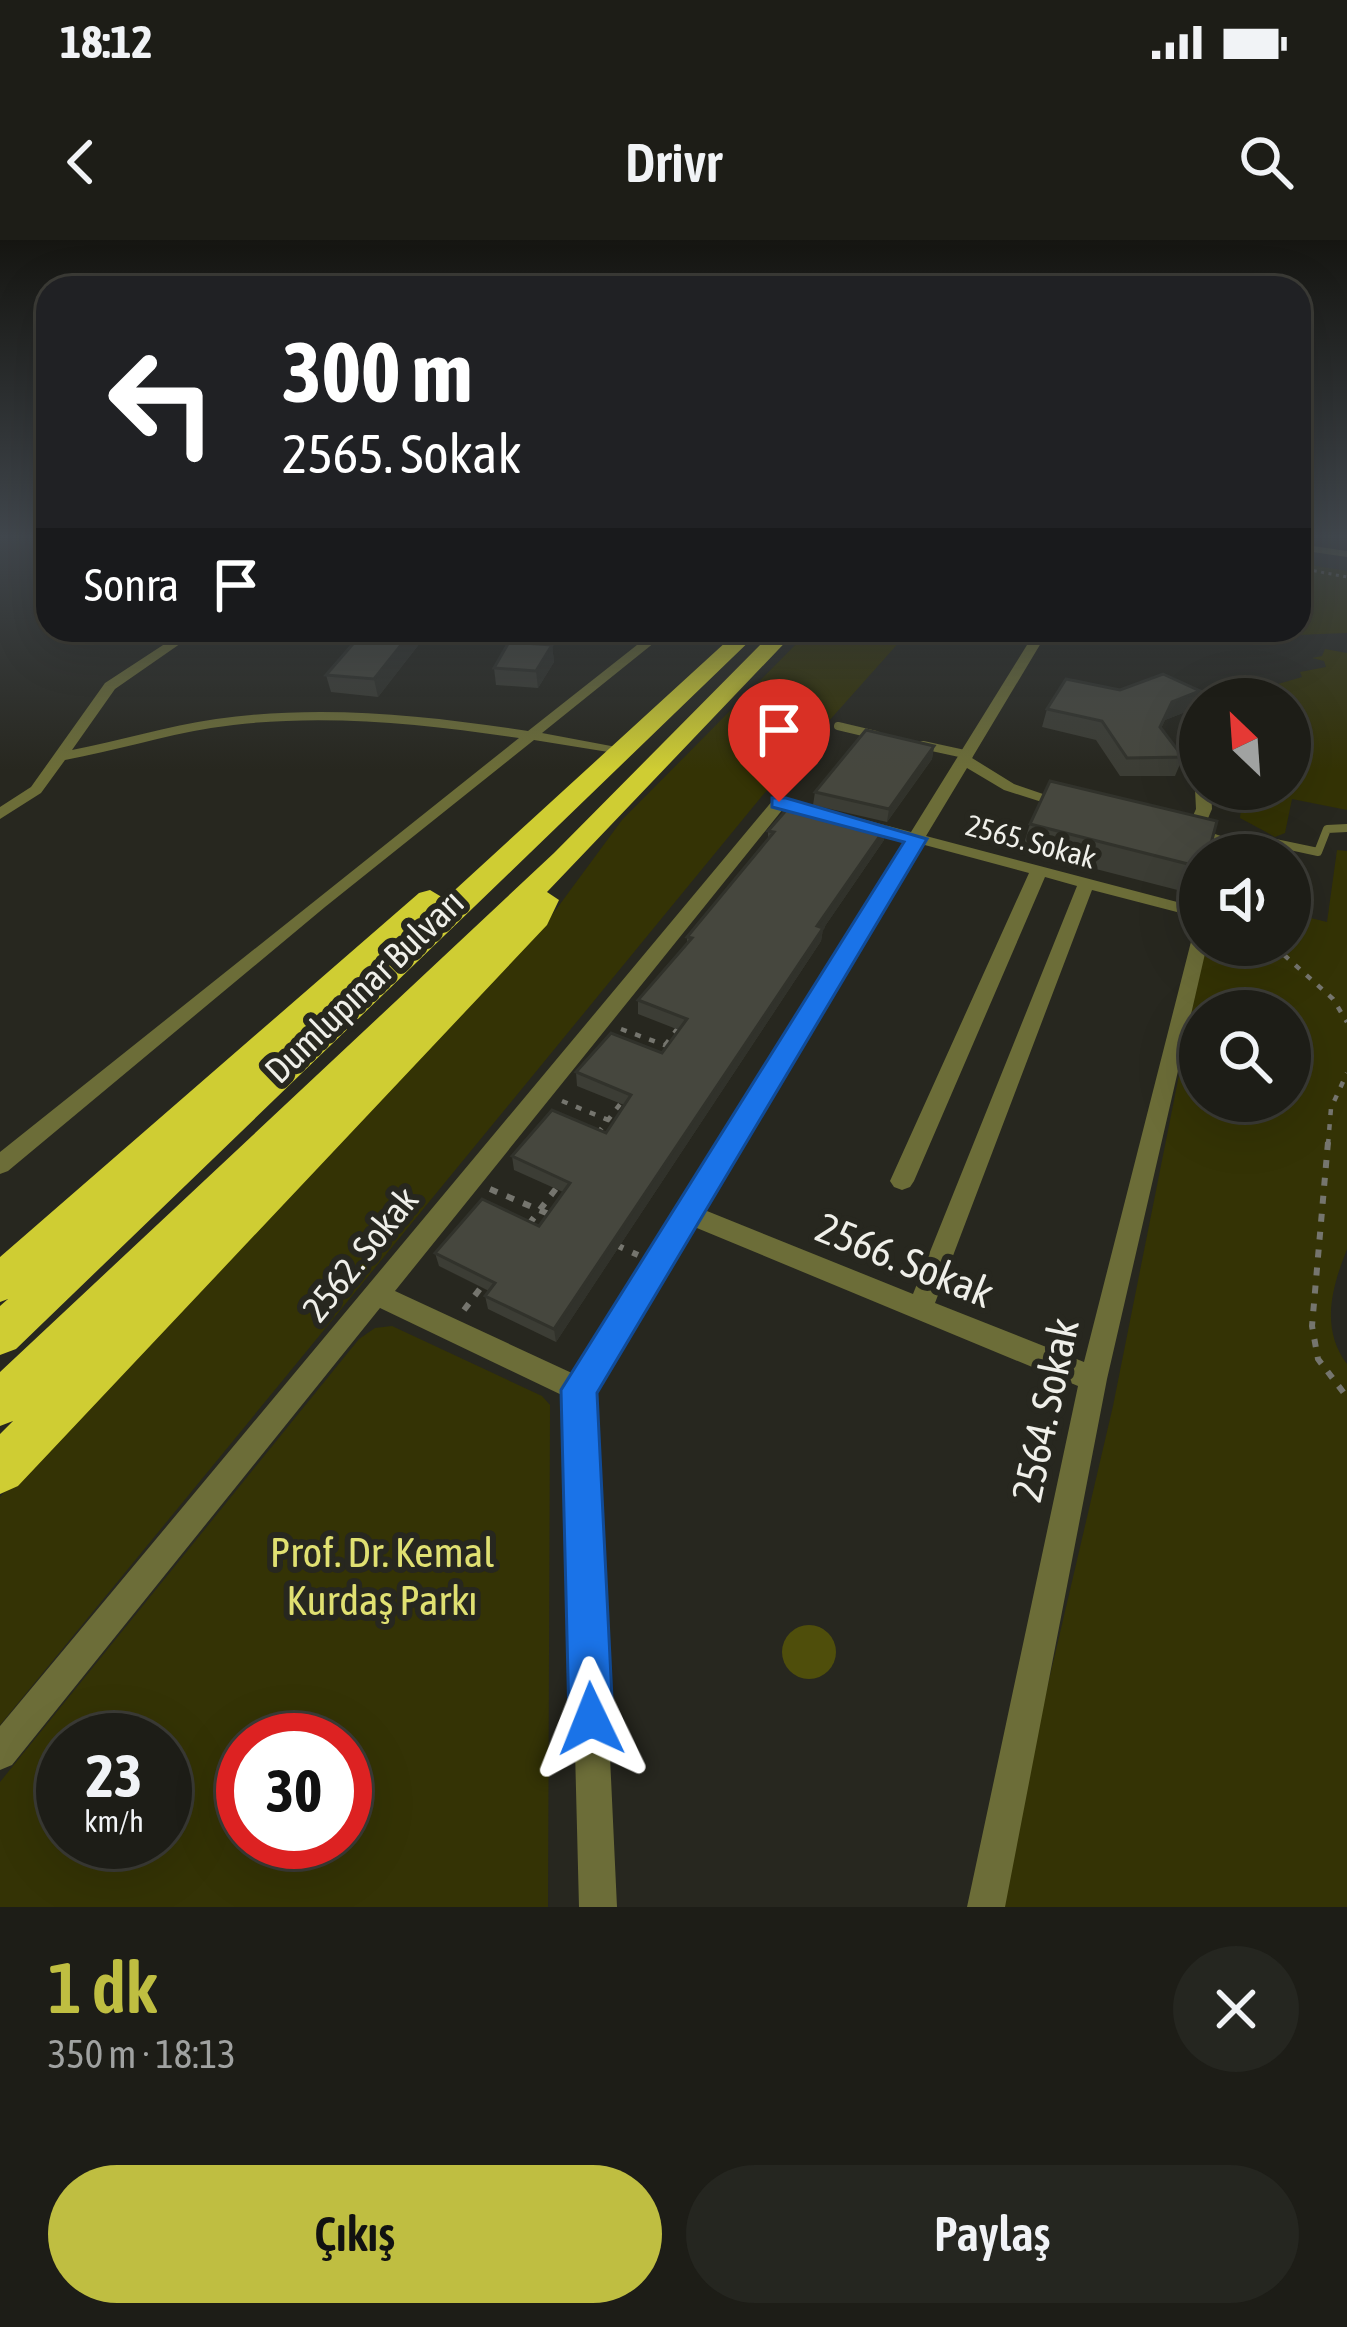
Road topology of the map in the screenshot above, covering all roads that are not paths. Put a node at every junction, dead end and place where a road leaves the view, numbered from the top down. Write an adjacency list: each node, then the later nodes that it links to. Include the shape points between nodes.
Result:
1 (176, 642): 11 (street, via 110,686)
2 (649, 642): 7 (street)
3 (738, 642): 10 (highway, Dumlupınar Bulvarı)
4 (776, 642): 24 (highway, Dumlupınar Bulvarı)
5 (1037, 642): 12 (street)
6 (838, 726): 8 (lane)
7 (533, 734): 10 (street); 11 (street, via 276,718); 30 (street)
8 (881, 736)
9 (903, 741): 12 (lane)
10 (622, 752): 22 (highway, Dumlupınar Bulvarı)
11 (61, 756): 16 (street, via 36,790)
12 (967, 758): 14 (street, via 1009,787); 21 (street)
13 (779, 802): 21 (street, 2565. Sokak); 34 (street, 2562. Sokak)
14 (1079, 808)
15 (1204, 810): 19 (street)
16 (0, 814)
17 (1159, 825): 19 (street)
18 (1347, 828): 23 (lane, via 1327,829 1318,852)
19 (1194, 831): 20 (street)
20 (1200, 834)
21 (917, 839): 25 (street, 2565. Sokak); 32 (street)
22 (524, 840): 29 (highway, Dumlupınar Bulvarı); 33 (highway, via 438,893)
23 (1311, 850)
24 (564, 859): 29 (highway, Dumlupınar Bulvarı); 40 (highway, via 536,918)
25 (1039, 871): 26 (street, 2565. Sokak); 31 (street)
26 (1086, 884): 27 (street, 2565. Sokak); 35 (street)
27 (1179, 908)
28 (1192, 966): 37 (street, 2564. Sokak)
29 (379, 1007): 36 (highway, Dumlupınar Bulvarı); 39 (highway, Dumlupınar Bulvarı)
30 (0, 1166)
31 (902, 1180)
32 (689, 1214): 35 (street, 2566. Sokak); 38 (street)
33 (0, 1283)
34 (374, 1293): 38 (street); 41 (street, 2562. Sokak)
35 (920, 1309): 37 (street, 2566. Sokak)
36 (0, 1335)
37 (1093, 1379): 43 (street, 2564. Sokak)
38 (579, 1390): 42 (street)
39 (0, 1404)
40 (0, 1469)
41 (0, 1753)
42 (598, 1907)
43 (986, 1907)

